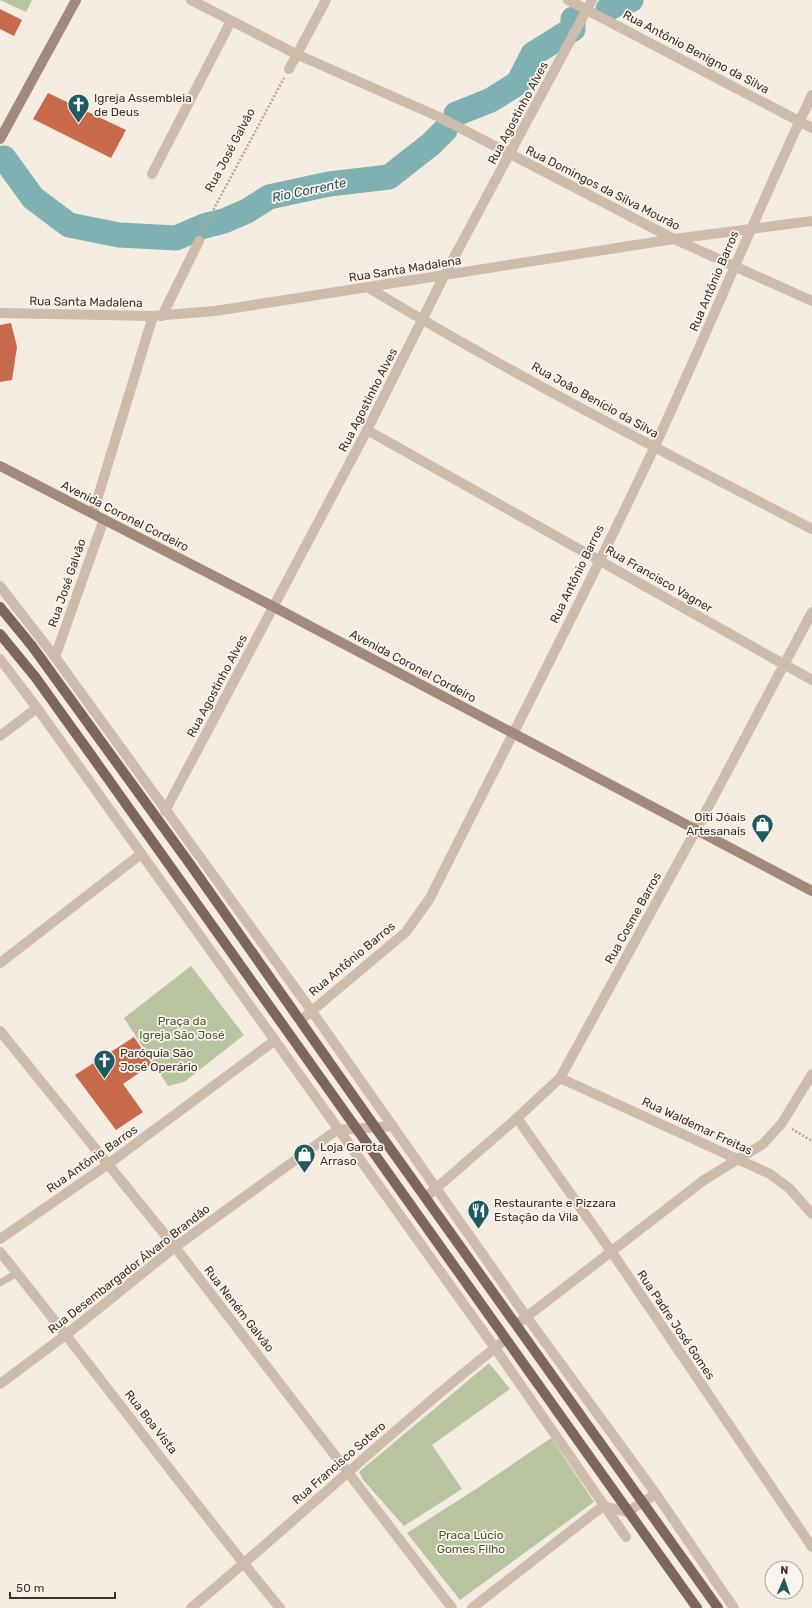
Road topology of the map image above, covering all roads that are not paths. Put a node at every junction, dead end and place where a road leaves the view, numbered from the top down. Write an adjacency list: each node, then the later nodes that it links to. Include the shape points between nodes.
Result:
1 (76, 0): 13 (street)
2 (190, 0): 7 (street, Rua Domingos da Silva Mourão)
3 (326, 0): 8 (street)
4 (568, 0): 6 (street, Rua Antônio Benigno da Silva)
5 (592, 0): 6 (street, Rua Agostinho Alves)
6 (587, 9): 11 (street, Rua Antônio Benigno da Silva); 14 (street, Rua Agostinho Alves)
7 (231, 21): 8 (street, Rua Domingos da Silva Mourão); 15 (street)
8 (296, 54): 9 (street); 14 (street, Rua Domingos da Silva Mourão, via 437,116)
9 (289, 69)
10 (812, 95): 11 (street, Rua Antônio Barros)
11 (800, 121): 12 (street, Rua Antônio Benigno da Silva); 17 (street, Rua Antônio Barros)
12 (812, 128)
13 (0, 139)
14 (510, 156): 18 (street, Rua Domingos da Silva Mourão); 21 (street, Rua Agostinho Alves)
15 (152, 174)
16 (812, 221): 17 (street, Rua Santa Madalena)
17 (750, 230): 18 (street, Rua Santa Madalena); 20 (street, Rua Antônio Barros)
18 (674, 240): 20 (street, Rua Domingos da Silva Mourão); 21 (street, Rua Santa Madalena)
19 (199, 241): 25 (street)
20 (736, 266): 23 (street, Rua Domingos da Silva Mourão); 28 (street, Rua Antônio Barros)
21 (444, 276): 22 (street, Rua Santa Madalena); 26 (street, Rua Agostinho Alves)
22 (369, 288): 25 (street, Rua Santa Madalena, via 215,311); 26 (street, Rua João Benício da Silva)
23 (812, 301)
24 (0, 313): 25 (street, Rua Santa Madalena)
25 (158, 316): 30 (street)
26 (423, 321): 27 (street, Rua Agostinho Alves); 28 (street, Rua João Benício da Silva)
27 (367, 430): 33 (street, Rua Francisco Vagner); 36 (street, Rua Agostinho Alves)
28 (654, 447): 32 (street, Rua João Benício da Silva); 33 (street, Rua Antônio Barros)
29 (0, 466): 30 (street, Avenida Coronel Cordeiro)
30 (93, 513): 31 (street, Avenida Coronel Cordeiro)
31 (104, 519): 36 (street, Avenida Coronel Cordeiro); 39 (street, Rua José Galvão)
32 (812, 529)
33 (599, 560): 41 (street, Rua Francisco Vagner); 44 (street, Rua Antônio Barros)
34 (0, 586): 39 (street)
35 (0, 607): 49 (main road, via 41,658)
36 (274, 607): 44 (street, Avenida Coronel Cordeiro); 46 (street, Rua Agostinho Alves)
37 (812, 612): 41 (street, Rua Cosme Barros)
38 (0, 634): 50 (main road, via 57,707)
39 (55, 657): 46 (street)
40 (0, 659): 43 (street)
41 (783, 664): 42 (street, Rua Francisco Vagner); 47 (street, Rua Cosme Barros)
42 (812, 680)
43 (37, 708): 45 (street); 48 (street)
44 (512, 734): 47 (street, Avenida Coronel Cordeiro); 53 (street, Rua Antônio Barros, via 430,898 406,932)
45 (0, 736)
46 (165, 811): 53 (street)
47 (696, 830): 51 (street, Avenida Coronel Cordeiro); 58 (street, Rua Cosme Barros)
48 (141, 854): 52 (street); 56 (street)
49 (190, 864): 50 (main road); 54 (main road)
50 (175, 875): 62 (main road)
51 (812, 891)
52 (0, 963)
53 (311, 1010): 54 (street, Rua Antônio Barros); 60 (street)
54 (301, 1020): 61 (main road)
55 (0, 1031): 65 (street, Rua Neném Galvão)
56 (274, 1041): 63 (street); 65 (street, Rua Antônio Barros)
57 (812, 1074): 64 (street, via 782,1123 763,1144)
58 (560, 1078): 59 (street, Rua Cosme Barros); 64 (street, Rua Waldemar Freitas)
59 (517, 1118): 66 (street, Rua Cosme Barros); 71 (street, Rua Padre José Gomes)
60 (393, 1126): 61 (street); 66 (street)
61 (375, 1128): 62 (street); 67 (main road)
62 (356, 1129): 63 (street); 78 (main road)
63 (338, 1130): 70 (street, Rua Desembargador Álvaro Brandão); 79 (street)
64 (740, 1160): 68 (street, Rua Waldemar Freitas, via 770,1174); 71 (street, via 704,1180)
65 (108, 1165): 69 (street, Rua Antônio Barros); 70 (street, Rua Neném Galvão)
66 (437, 1187): 67 (street, Rua Cosme Barros); 75 (street)
67 (426, 1197): 76 (main road)
68 (812, 1214)
69 (0, 1239)
70 (174, 1247): 77 (street, Rua Desembargador Álvaro Brandão); 81 (street, Rua Neném Galvão)
71 (611, 1251): 75 (street); 87 (street, Rua Padre José Gomes)
72 (0, 1252): 73 (street, Rua Boa Vista)
73 (17, 1273): 74 (lane); 77 (street, Rua Boa Vista)
74 (0, 1283)
75 (526, 1316): 76 (street); 82 (street)
76 (516, 1325): 83 (main road)
77 (67, 1334): 80 (street, Rua Desembargador Álvaro Brandão); 88 (street, Rua Boa Vista)
78 (506, 1340): 79 (street, Rua Francisco Sotero); 85 (main road)
79 (495, 1348): 81 (street, Rua Francisco Sotero); 84 (street)
80 (0, 1384)
81 (347, 1471): 88 (street, Rua Francisco Sotero); 91 (street, Rua Neném Galvão)
82 (656, 1494): 83 (street); 95 (street)
83 (642, 1501): 85 (street); 94 (main road)
84 (603, 1506): 85 (street); 86 (street); 92 (street)
85 (627, 1512): 93 (main road)
86 (626, 1537)
87 (812, 1547)
88 (244, 1564): 89 (street, Rua Francisco Sotero); 90 (street, Rua Boa Vista)
89 (191, 1608)
90 (280, 1608)
91 (452, 1608)
92 (472, 1608)
93 (696, 1608)
94 (718, 1608)
95 (734, 1608)

